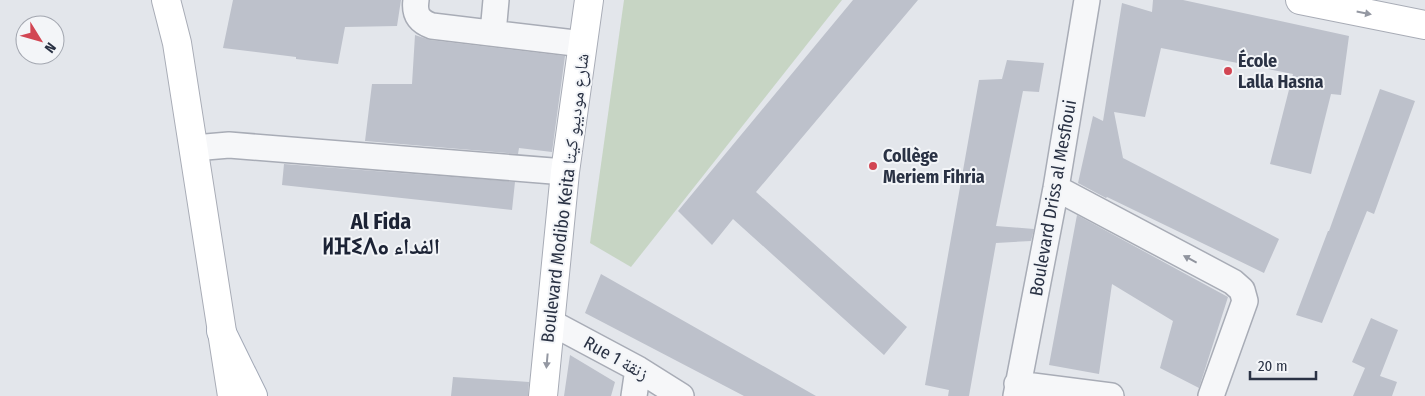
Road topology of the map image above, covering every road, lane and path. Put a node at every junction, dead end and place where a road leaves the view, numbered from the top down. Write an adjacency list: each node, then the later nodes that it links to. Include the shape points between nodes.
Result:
1 (166, 0): 10 (street, via 177,42)
2 (496, 0): 8 (street)
3 (589, 0): 9 (street, Boulevard Modibo Keita شارع موديبو كيتا)
4 (1087, 0): 12 (street, Boulevard Driss al Mesfioui)
5 (1300, 0): 7 (street, one-way to 7)
6 (415, 5): 8 (street, via 418,17 432,26)
7 (1425, 25)
8 (493, 33): 9 (street)
9 (583, 44): 11 (street, Boulevard Modibo Keita شارع موديبو كيتا)
10 (194, 148): 11 (street, via 229,145); 14 (street)
11 (565, 172): 13 (street, Boulevard Modibo Keita شارع موديبو كيتا)
12 (1056, 188): 16 (street, Boulevard Driss al Mesfioui); 23 (street, one-way to 12, via 1245,301 1242,290 1233,282)
13 (550, 322): 15 (street, Rue 1 زنقة); 19 (street, Boulevard Modibo Keita شارع موديبو كيتا, one-way to 19)
14 (221, 331): 17 (street); 18 (street)
15 (638, 369): 20 (street); 21 (street, Rue 1 زنقة)
16 (1017, 390): 22 (street)
17 (232, 396)
18 (253, 396)
19 (543, 396)
20 (634, 396)
21 (681, 396)
22 (1111, 396)
23 (1211, 396)

